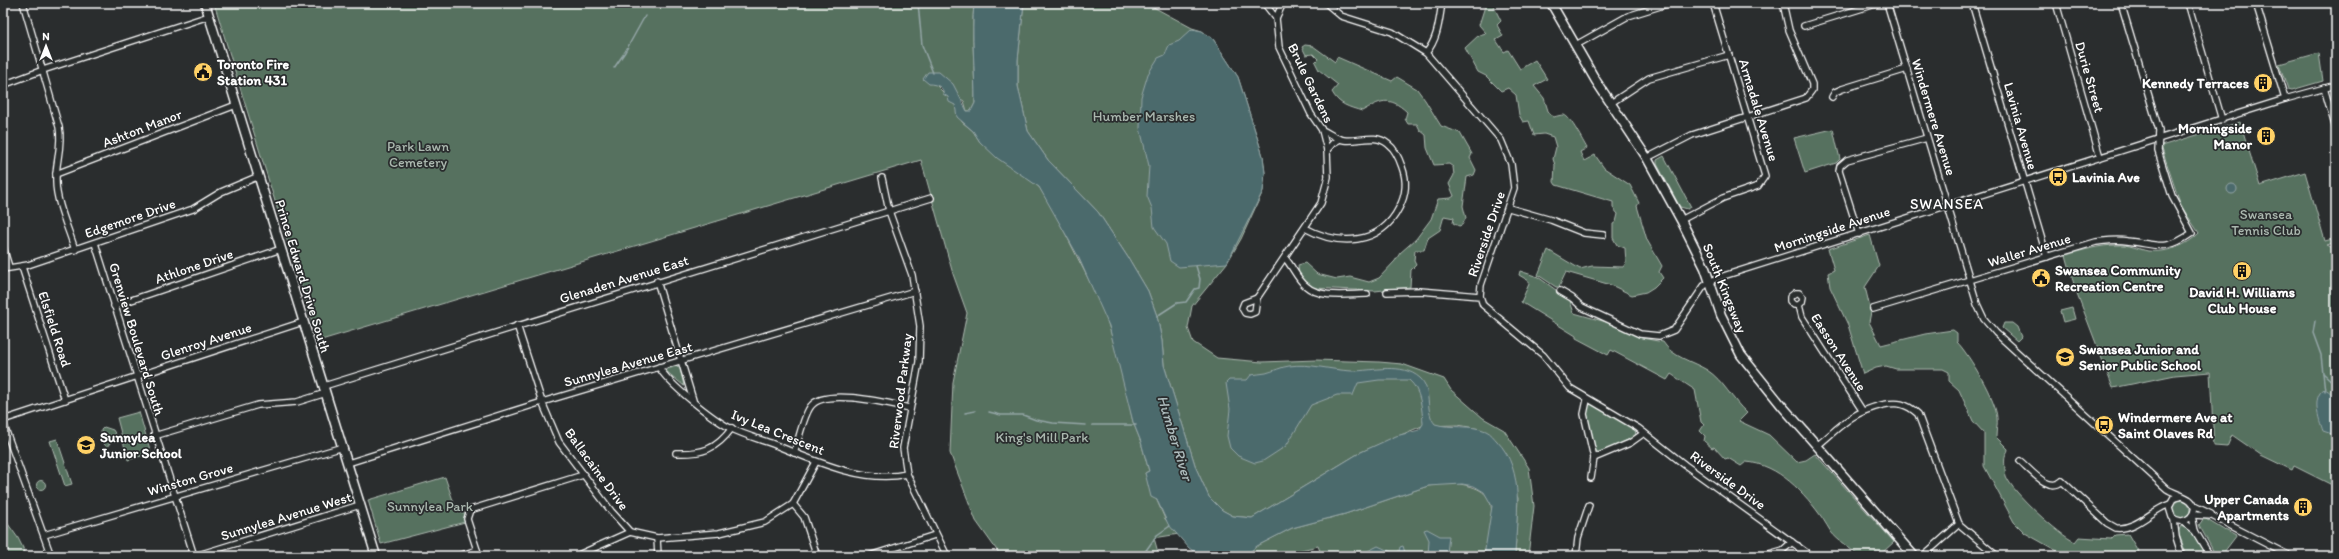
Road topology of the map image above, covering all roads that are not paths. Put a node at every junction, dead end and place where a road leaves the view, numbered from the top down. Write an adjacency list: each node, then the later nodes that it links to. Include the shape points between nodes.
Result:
1 (23, 3): 25 (street)
2 (205, 3): 18 (street, Prince Edward Drive South)
3 (1281, 3): 17 (street); 19 (street)
4 (1326, 3): 22 (street, Riverside Drive, via 1341,16 1392,32)
5 (1442, 3): 22 (street, via 1437,34)
6 (1551, 3): 21 (street, South Kingsway)
7 (1670, 3): 21 (street, via 1628,16)
8 (1713, 3): 23 (street, Armadale Avenue)
9 (1783, 3): 33 (street, via 1789,30 1811,80 1812,90 1806,98)
10 (1879, 3): 20 (street)
11 (1887, 3): 24 (street, Windermere Avenue)
12 (1972, 3): 46 (street, Lavinia Avenue)
13 (2056, 3): 41 (street, Durie Street)
14 (2121, 3): 39 (street, via 2159,130)
15 (2188, 3): 34 (street)
16 (2256, 3): 30 (street)
17 (1265, 4): 19 (street)
18 (209, 16): 25 (street); 32 (street, Prince Edward Drive South)
19 (1276, 18): 36 (street, Brule Gardens, via 1279,47 1284,62)
20 (1804, 26)
21 (1576, 45): 31 (street, South Kingsway)
22 (1426, 53): 49 (street, Riverside Drive, via 1504,145 1514,181)
23 (1729, 55): 31 (street, via 1649,78); 33 (street, Armadale Avenue)
24 (1907, 69): 29 (street, via 1842,88); 37 (street, Windermere Avenue)
25 (43, 70): 26 (street); 43 (street, via 61,134)
26 (3, 84)
27 (2336, 85): 28 (street, Morningside Avenue)
28 (2324, 88): 30 (street, Morningside Avenue); 35 (street)
29 (1832, 97)
30 (2285, 99): 34 (street, Morningside Avenue)
31 (1611, 102): 42 (street, South Kingsway)
32 (236, 105): 43 (street, Ashton Manor); 44 (street, Prince Edward Drive South)
33 (1748, 118): 42 (street, via 1692,135); 51 (street, Armadale Avenue, via 1765,171 1764,181 1757,187 1723,198)
34 (2222, 120): 39 (street, Morningside Avenue)
35 (2336, 129)
36 (1322, 130): 38 (street); 40 (street, Brule Gardens)
37 (1927, 138): 48 (street, Windermere Avenue); 53 (street, via 1847,160 1840,166 1839,171)
38 (1340, 139): 40 (street); 52 (street, via 1378,139 1390,145 1404,172 1405,188 1401,204 1392,220 1383,228 1360,239 1332,239)
39 (2158, 139): 41 (street, Morningside Avenue); 59 (street, Waller Avenue, via 2158,151 2172,196 2192,233 2165,246 2113,240 2084,245)
40 (1327, 150): 52 (street, Brule Gardens, via 1325,194)
41 (2100, 157): 46 (street, Morningside Avenue)
42 (1647, 158): 51 (street, South Kingsway)
43 (56, 174): 58 (street, via 56,189)
44 (259, 176): 55 (street, Edgemore Drive, via 221,192 193,209); 57 (street, Prince Edward Drive South)
45 (882, 178): 50 (street, Riverwood Parkway)
46 (2024, 180): 48 (street, Morningside Avenue); 59 (street, Lavinia Avenue)
47 (932, 198): 50 (street, Glenaden Avenue East)
48 (1948, 204): 53 (street, Morningside Avenue); 63 (street, Windermere Avenue)
49 (1509, 208): 54 (street, via 1584,233); 70 (street, Riverside Drive, via 1489,260)
50 (889, 211): 64 (street, Glenaden Avenue East); 66 (street, Riverwood Parkway, via 909,261)
51 (1681, 220): 65 (street, South Kingsway)
52 (1305, 228): 60 (street, Brule Gardens)
53 (1859, 234): 65 (street, Morningside Avenue)
54 (1603, 235)
55 (95, 243): 58 (street, Edgemore Drive); 73 (street, Grenview Boulevard South)
56 (3, 247): 62 (street)
57 (281, 249): 73 (street, Athlone Drive); 75 (street, Prince Edward Drive South)
58 (75, 250): 61 (street, Edgemore Drive)
59 (2047, 257): 63 (street, Waller Avenue)
60 (1285, 258): 69 (street, via 1311,290 1322,294); 71 (street, Brule Gardens)
61 (22, 267): 62 (street, Edgemore Drive); 81 (street, Elsfield Road)
62 (6, 268)
63 (1970, 280): 74 (street, Waller Avenue); 102 (street, Windermere Avenue, via 1979,309 1990,326)
64 (657, 281): 76 (street, Glenaden Avenue East); 77 (street)
65 (1710, 282): 67 (street, Morningside Avenue, via 1704,286 1676,328 1659,336 1640,334 1582,307); 91 (street, South Kingsway, via 1723,321 1741,355)
66 (915, 291): 77 (street, Sunnylea Avenue East); 85 (street, Riverwood Parkway, via 920,344)
67 (1560, 291)
68 (1387, 292): 70 (street, via 1420,290)
69 (1367, 294)
70 (1480, 296): 83 (street, Riverside Drive, via 1483,305 1543,355 1566,384)
71 (1257, 298)
72 (1799, 305): 86 (street, Easson Avenue, via 1802,317)
73 (114, 306): 79 (street, Grenview Boulevard South)
74 (1873, 309)
75 (303, 322): 79 (street, Glenroy Avenue); 80 (street, Prince Edward Drive South)
76 (517, 325): 80 (street, Glenaden Avenue East); 84 (street, Ballacaine Drive)
77 (681, 361): 78 (street, Sunnylea Avenue East); 82 (street)
78 (659, 367): 82 (street, Ivy Lea Crescent); 84 (street, Sunnylea Avenue East)
79 (136, 376): 81 (street, Glenroy Avenue); 90 (street, Grenview Boulevard South)
80 (325, 389): 90 (street, Glenaden Avenue East, via 297,402 258,405); 92 (street, Prince Edward Drive South)
81 (65, 400): 87 (street, Glenroy Avenue)
82 (693, 400): 88 (street, Ivy Lea Crescent, via 716,420)
83 (1587, 400): 89 (street, Riverside Drive, via 1617,414); 95 (street, via 1584,414)
84 (542, 402): 98 (street, Sunnylea Avenue East); 99 (street, Ballacaine Drive, via 559,442)
85 (910, 408): 94 (street, via 855,398 820,400 810,406); 100 (street, Riverwood Parkway, via 903,448)
86 (1862, 410): 91 (street); 115 (street, via 1899,402 1908,405 1918,414)
87 (3, 422): 118 (street)
88 (732, 428): 93 (street, via 720,444 714,447 695,453); 94 (street, Ivy Lea Crescent)
89 (1644, 433): 95 (street, via 1630,443); 121 (street, Riverside Drive)
90 (154, 436): 103 (street, Grenview Boulevard South)
91 (1817, 446): 137 (street, South Kingsway)
92 (343, 447): 98 (street, Prince Edward Drive South); 103 (street, Winston Grove)
93 (676, 453)
94 (794, 453): 97 (street, Ivy Lea Crescent)
95 (1594, 458): 101 (street)
96 (2020, 461): 109 (street, via 2049,485 2057,485 2062,481 2107,523 2116,528 2136,524)
97 (816, 462): 100 (street, Ivy Lea Crescent, via 873,475); 106 (street)
98 (348, 463): 107 (street, Prince Edward Drive South)
99 (583, 474): 117 (street, Ballacaine Drive); 123 (street, via 470,510 467,519)
100 (907, 474): 119 (street, Riverwood Parkway)
101 (1591, 478)
102 (2167, 489): 104 (street, Windermere Avenue); 105 (street)
103 (174, 496): 118 (street, Winston Grove); 125 (street, Grenview Boulevard South)
104 (2182, 496): 105 (street); 110 (street, Windermere Avenue, via 2191,500)
105 (2170, 503): 109 (street); 111 (street)
106 (793, 504): 120 (street, via 765,522 742,529); 130 (street, via 804,517)
107 (360, 505): 125 (street, Sunnylea Avenue West); 126 (street, Prince Edward Drive South)
108 (1589, 505): 133 (street, via 1578,538)
109 (2161, 506): 111 (street)
110 (2194, 506): 112 (street); 113 (street, Windermere Avenue, via 2208,511)
111 (2169, 510): 114 (street)
112 (2192, 516): 113 (street); 114 (street); 116 (street)
113 (2212, 516): 142 (street, Windermere Avenue)
114 (2179, 521): 116 (street); 140 (street, via 2174,530)
115 (1959, 524): 138 (street); 139 (street)
116 (2195, 531): 141 (street)
117 (630, 532): 120 (street); 128 (street)
118 (44, 535): 124 (street)
119 (935, 535): 131 (street); 132 (street, Riverwood Parkway)
120 (657, 538): 129 (street)
121 (1792, 542): 122 (street, Riverside Drive); 134 (street, via 1783,550)
122 (1798, 546): 135 (street, Riverside Drive); 136 (street, Riverside Drive)
123 (478, 553): 127 (street)
124 (51, 556)
125 (194, 556)
126 (376, 556)
127 (459, 556)
128 (576, 556)
129 (658, 556)
130 (817, 556)
131 (870, 556)
132 (947, 556)
133 (1576, 556)
134 (1762, 556)
135 (1803, 556)
136 (1811, 556)
137 (1914, 556)
138 (1923, 556)
139 (1997, 556)
140 (2182, 556)
141 (2210, 556)
142 (2290, 556)

